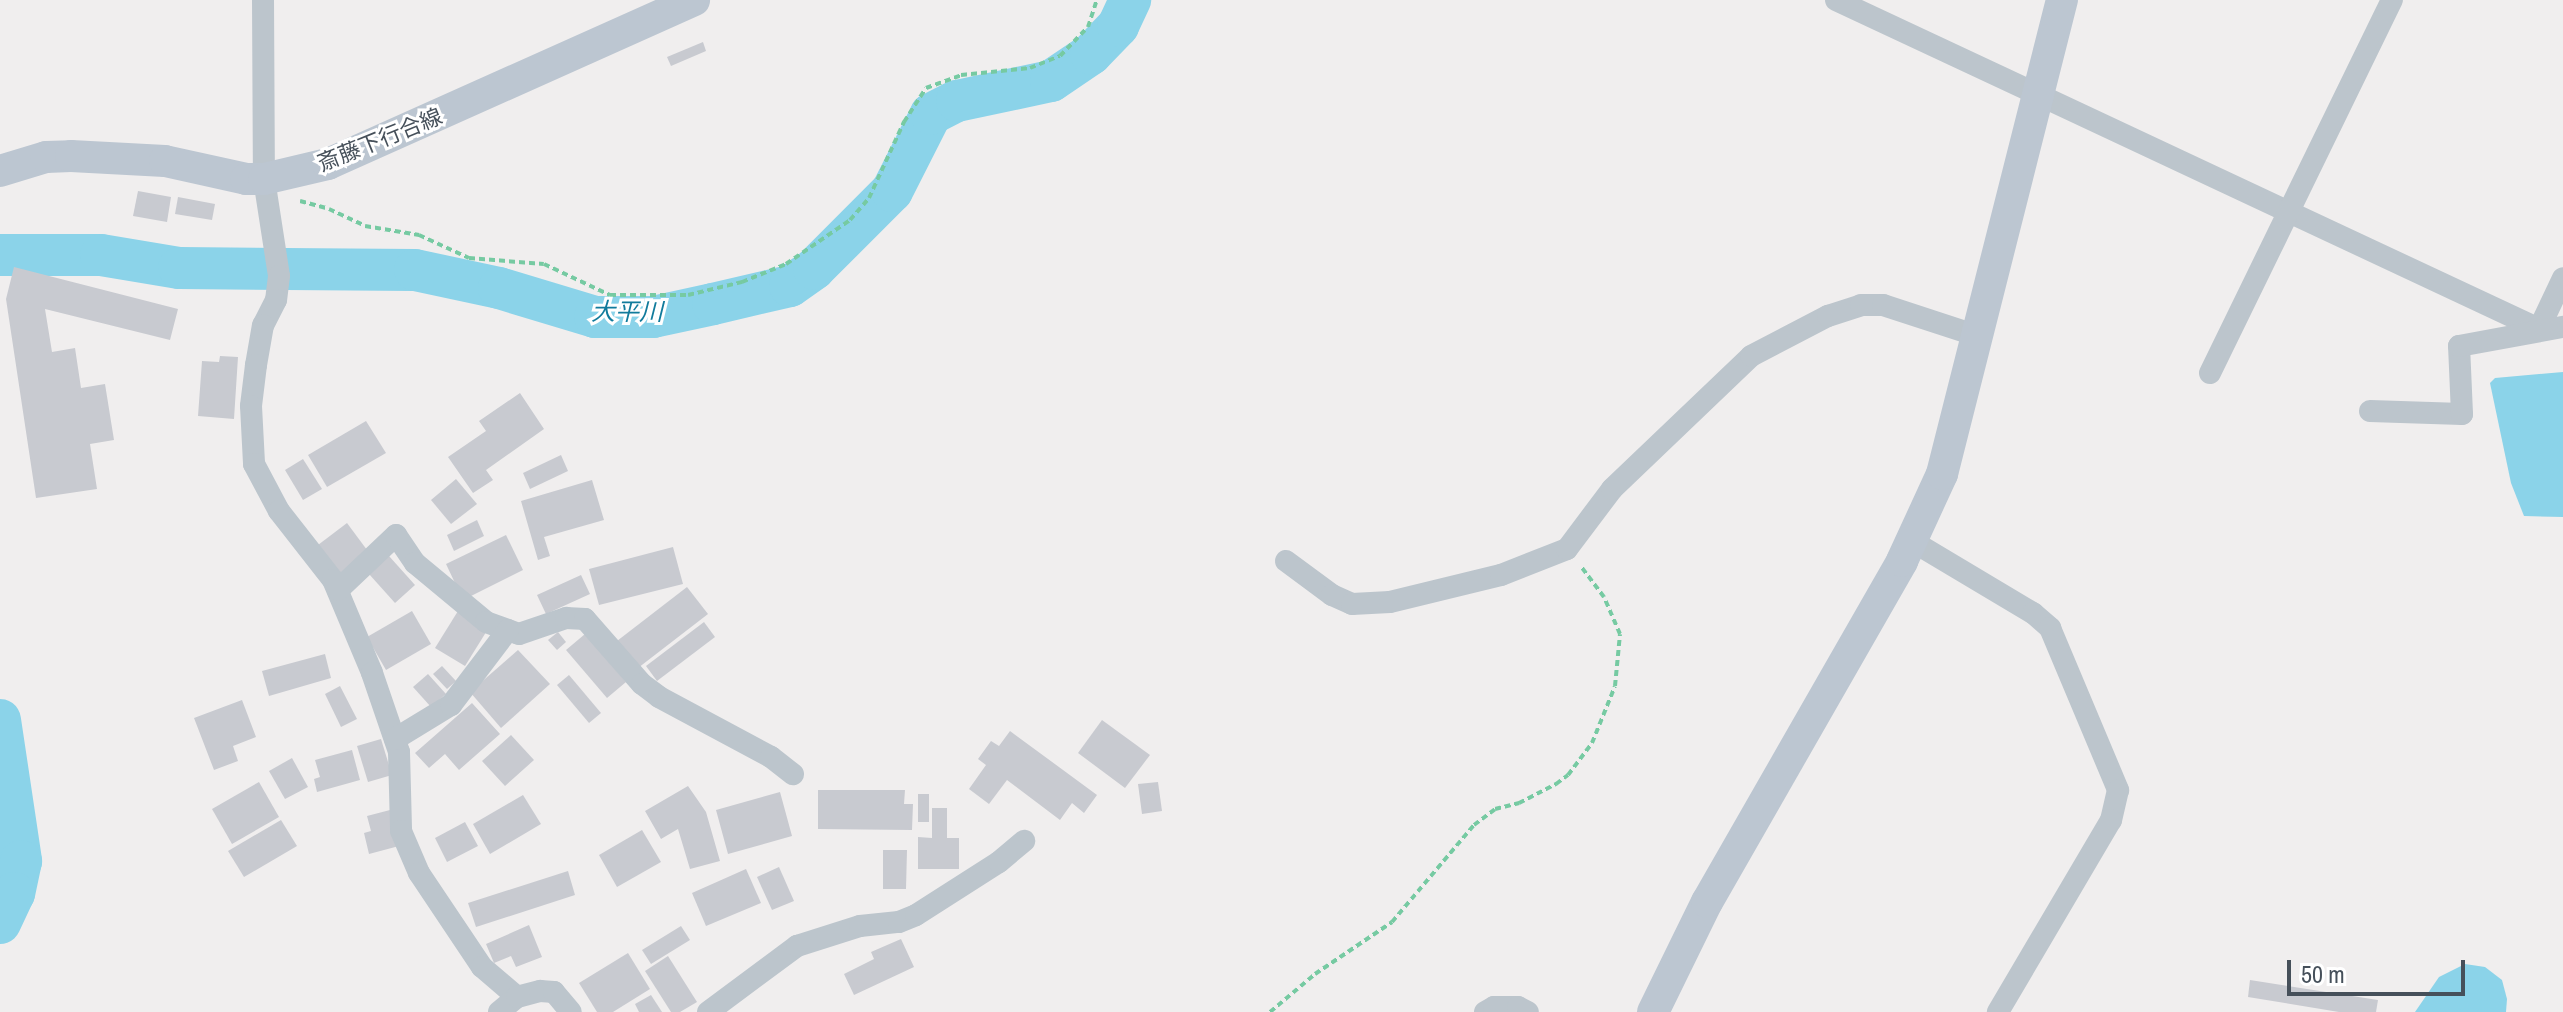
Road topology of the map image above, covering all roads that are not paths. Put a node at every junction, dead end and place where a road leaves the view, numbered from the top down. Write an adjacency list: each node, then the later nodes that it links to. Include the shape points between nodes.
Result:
1 (263, 0): 8 (street)
2 (694, 0): 8 (street, 斎藤下行合線, via 351,156)
3 (1836, 0): 6 (street)
4 (2062, 0): 6 (street)
5 (2392, 0): 9 (street)
6 (2035, 95): 9 (street); 13 (street)
7 (0, 171): 8 (street, 斎藤下行合線, via 46,157 105,156 165,161)
8 (265, 186): 18 (street, via 279,276 256,365 251,406 254,464 279,511)
9 (2291, 212): 12 (street); 14 (street)
10 (2563, 278): 12 (street)
11 (2563, 327): 12 (street)
12 (2539, 329): 15 (street, via 2459,346 2462,414)
13 (1975, 335): 16 (street, via 1942,474); 17 (street, via 1883,305 1861,305 1828,316 1751,356 1612,489 1567,549 1534,564 1390,602 1352,604)
14 (2210, 373)
15 (2370, 411)
16 (1912, 541): 29 (street, via 1707,902); 30 (street, via 2050,628 2118,790 2111,820)
17 (1286, 561)
18 (338, 590): 19 (street, via 396,535 415,563 471,612); 20 (street)
19 (508, 630): 20 (street, via 451,705); 21 (street, via 519,634 566,618 585,619 659,697)
20 (395, 739): 23 (street, via 401,831 419,873 482,967)
21 (793, 774)
22 (1024, 841): 26 (street, via 916,915 797,946)
23 (517, 997): 24 (street); 25 (street, via 554,992)
24 (499, 1012)
25 (571, 1012)
26 (708, 1012)
27 (1485, 1012): 28 (street, via 1518,1007)
28 (1528, 1012)
29 (1653, 1012)
30 (1998, 1012)

